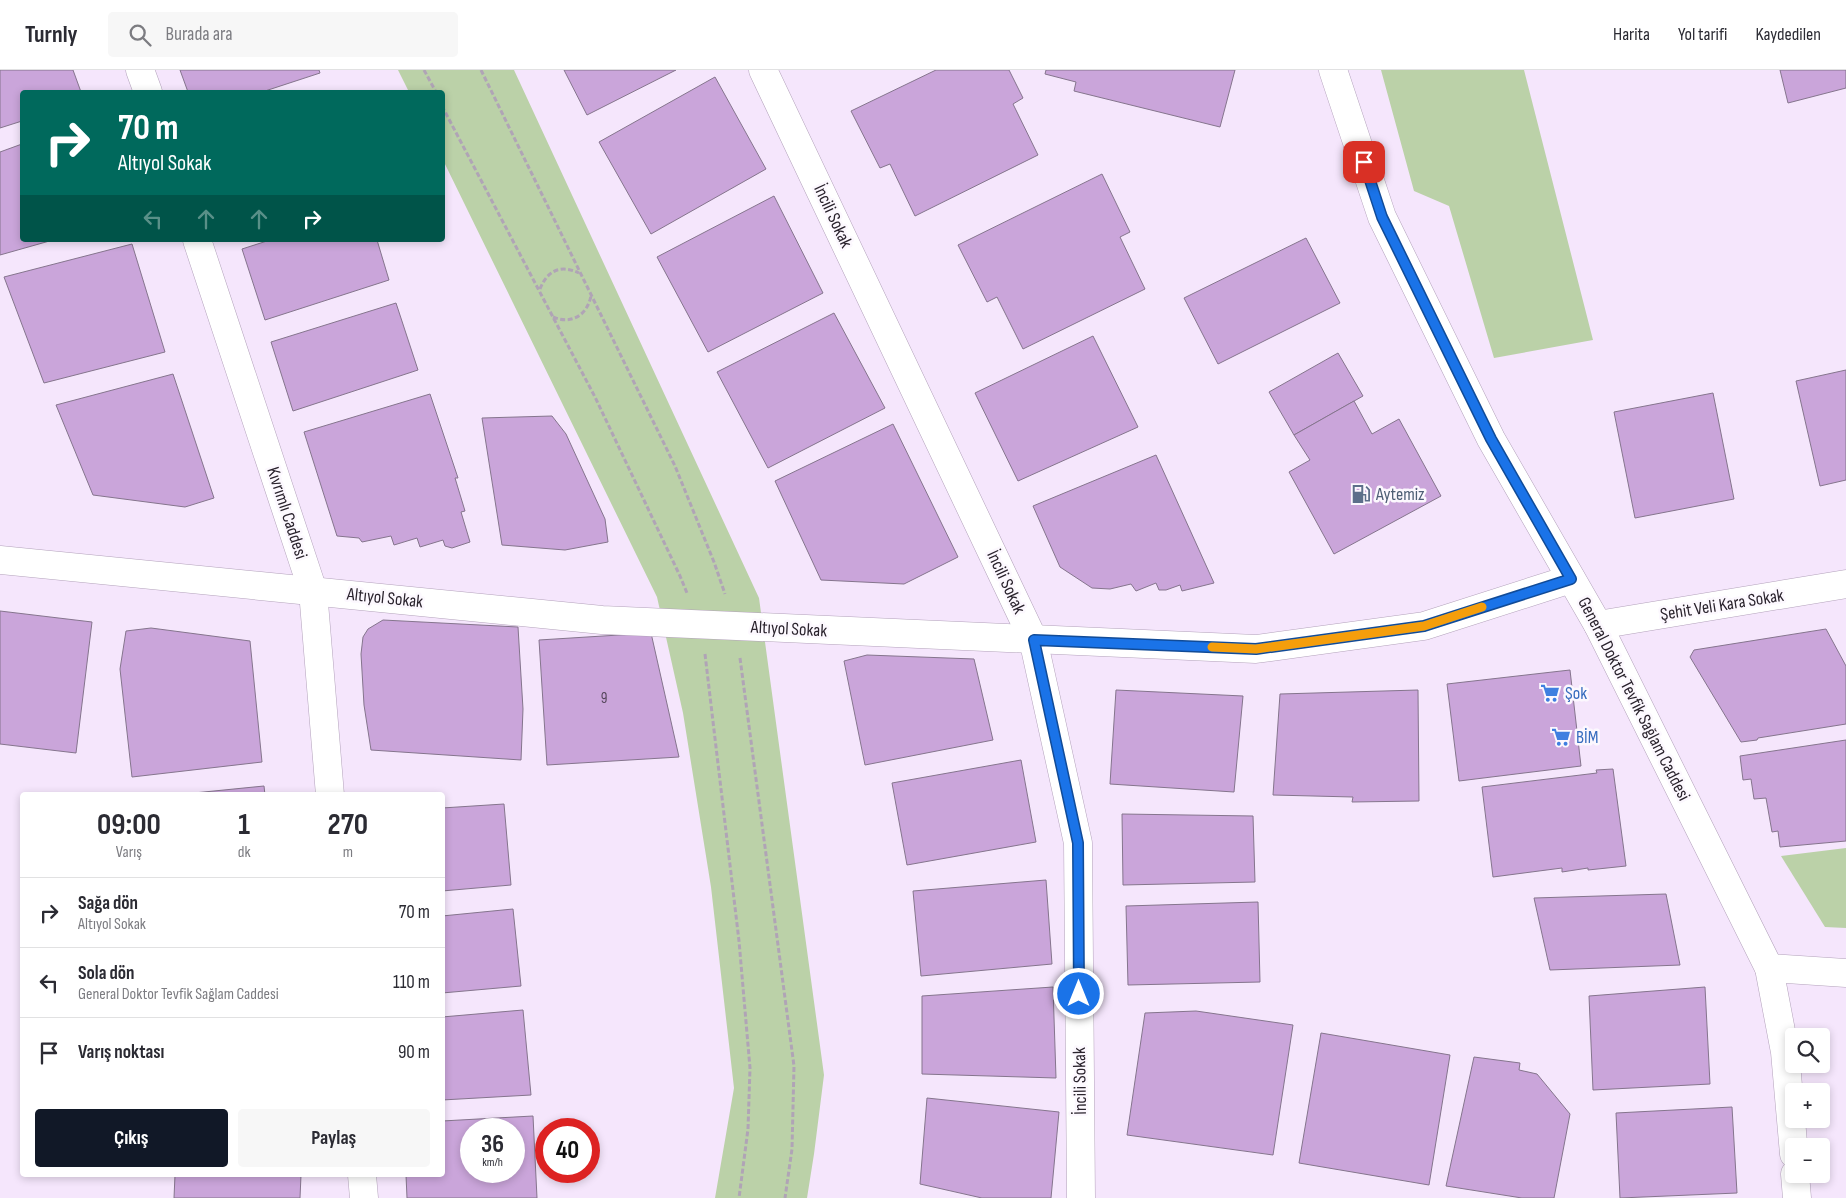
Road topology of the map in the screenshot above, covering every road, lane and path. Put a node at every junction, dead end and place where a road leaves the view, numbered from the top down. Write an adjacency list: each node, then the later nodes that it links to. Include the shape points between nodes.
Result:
1 (140, 70): 5 (street)
2 (424, 70): 6 (path)
3 (763, 70): 17 (street, İncili Sokak)
4 (1334, 70): 13 (street, General Doktor Tevfik Sağlam Caddesi, via 1382,217 1491,439)
5 (147, 90)
6 (435, 90)
7 (198, 242): 15 (street, Kıvrımlı Caddesi)
8 (580, 273): 9 (path, via 572,269 555,271 548,275)
9 (540, 289)
10 (591, 296): 11 (path, via 585,312 578,317 561,320)
11 (553, 317)
12 (0, 560): 15 (street, Altıyol Sokak)
13 (1571, 579): 16 (street, General Doktor Tevfik Sağlam Caddesi); 17 (street, Altıyol Sokak, via 1424,626 1256,649)
14 (1846, 584): 16 (street, Şehit Veli Kara Sokak)
15 (314, 591): 17 (street, Altıyol Sokak, via 602,620); 18 (street, Kıvrımlı Caddesi)
16 (1598, 625): 19 (street, General Doktor Tevfik Sağlam Caddesi)
17 (1034, 640): 24 (street, İncili Sokak, via 1078,843)
18 (330, 792)
19 (1769, 968): 20 (street); 21 (street, General Doktor Tevfik Sağlam Caddesi, via 1786,1052)
20 (1846, 972)
21 (1793, 1138)
22 (362, 1177): 25 (street)
23 (1796, 1183): 26 (street)
24 (1088, 1197)
25 (364, 1198)
26 (1797, 1198)

